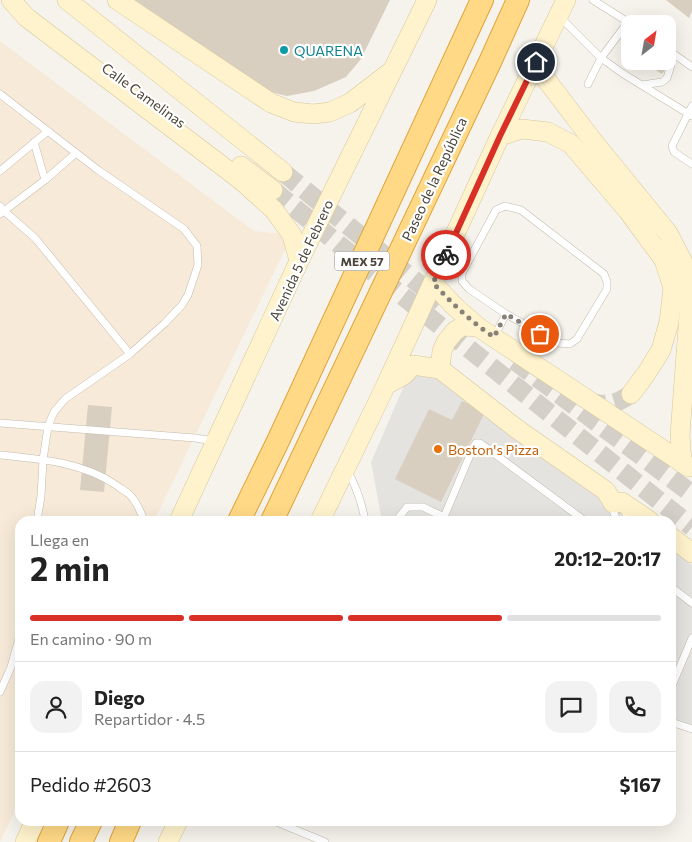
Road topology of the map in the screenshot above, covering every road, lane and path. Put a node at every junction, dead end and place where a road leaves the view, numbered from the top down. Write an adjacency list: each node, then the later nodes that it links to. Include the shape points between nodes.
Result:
1 (12, 0): 30 (main road, Calle Camelinas); 32 (main road, via 26,17 242,181 274,210 292,235)
2 (67, 0): 28 (main road, Calle Camelinas)
3 (117, 0): 16 (main road, via 271,103 294,112 330,112 350,103)
4 (427, 0): 16 (main road, Avenida 5 de Febrero)
5 (482, 0): 51 (highway, MEX 57, via 291,414)
6 (518, 0): 52 (highway, Paseo de la República / MEX 57)
7 (593, 0): 9 (lane)
8 (562, 8): 12 (lane); 13 (main road)
9 (621, 18)
10 (621, 33): 12 (lane)
11 (676, 56): 14 (lane)
12 (601, 58): 17 (lane); 18 (lane)
13 (536, 62): 23 (main road); 45 (main road, via 545,78 668,232 686,268 690,300 680,435)
14 (692, 67)
15 (669, 70): 18 (lane, via 662,82)
16 (392, 71): 32 (main road, Avenida 5 de Febrero)
17 (588, 84)
18 (642, 85): 21 (lane)
19 (0, 94): 22 (lane)
20 (692, 106): 21 (lane)
21 (690, 115): 26 (lane, via 672,149)
22 (48, 131): 24 (lane); 25 (lane)
23 (500, 136): 33 (main road); 39 (main road, via 522,129 548,132 571,144 628,211 664,260 673,288 669,322 661,350)
24 (34, 142): 27 (lane); 29 (lane)
25 (76, 153): 29 (lane); 36 (lane, via 184,229 197,246 198,265 182,305)
26 (692, 164)
27 (0, 171)
28 (283, 172)
29 (45, 180): 31 (lane)
30 (273, 190)
31 (1, 210): 36 (lane, via 35,238)
32 (299, 261): 42 (main road, Avenida 5 de Febrero)
33 (433, 283): 35 (main road, via 453,305); 38 (main road)
34 (506, 314): 34 (lane, via 558,343 570,344 577,339 602,298 607,282 604,274 521,210 505,206 496,210 462,273 462,281); 35 (lane)
35 (486, 332): 37 (main road, via 463,326 455,331 442,351); 45 (main road)
36 (130, 354): 41 (lane, via 65,399)
37 (440, 368): 38 (main road, via 413,365 404,375); 47 (main road)
38 (386, 385): 46 (main road)
39 (631, 394)
40 (0, 423): 41 (lane)
41 (48, 426): 42 (lane); 44 (lane)
42 (216, 442): 50 (main road, Avenida 5 de Febrero)
43 (0, 455): 44 (lane)
44 (43, 460): 48 (lane); 49 (lane, via 86,469 109,480 129,494)
45 (687, 466)
46 (346, 467): 53 (main road); 54 (lane)
47 (606, 491): 59 (lane); 60 (main road, via 613,504)
48 (38, 516)
49 (142, 516)
50 (181, 516)
51 (240, 516)
52 (274, 516)
53 (322, 516)
54 (364, 516)
55 (400, 516): 56 (lane, via 407,507 423,508)
56 (438, 516)
57 (444, 516): 58 (lane, via 473,448 480,442)
58 (578, 516)
59 (615, 516)
60 (635, 516)
61 (676, 542): 62 (main road)
62 (692, 553)
63 (676, 591): 64 (lane)
64 (692, 603)
65 (692, 638): 67 (lane)
66 (15, 652): 68 (lane)
67 (676, 676)
68 (0, 692)
69 (676, 724): 70 (lane)
70 (692, 729)
71 (32, 826): 77 (main road)
72 (56, 826): 78 (highway)
73 (89, 826): 79 (highway)
74 (128, 826): 80 (highway)
75 (176, 826): 81 (main road)
76 (286, 826): 82 (lane)
77 (24, 842)
78 (49, 842)
79 (81, 842)
80 (120, 842)
81 (168, 842)
82 (324, 842)

